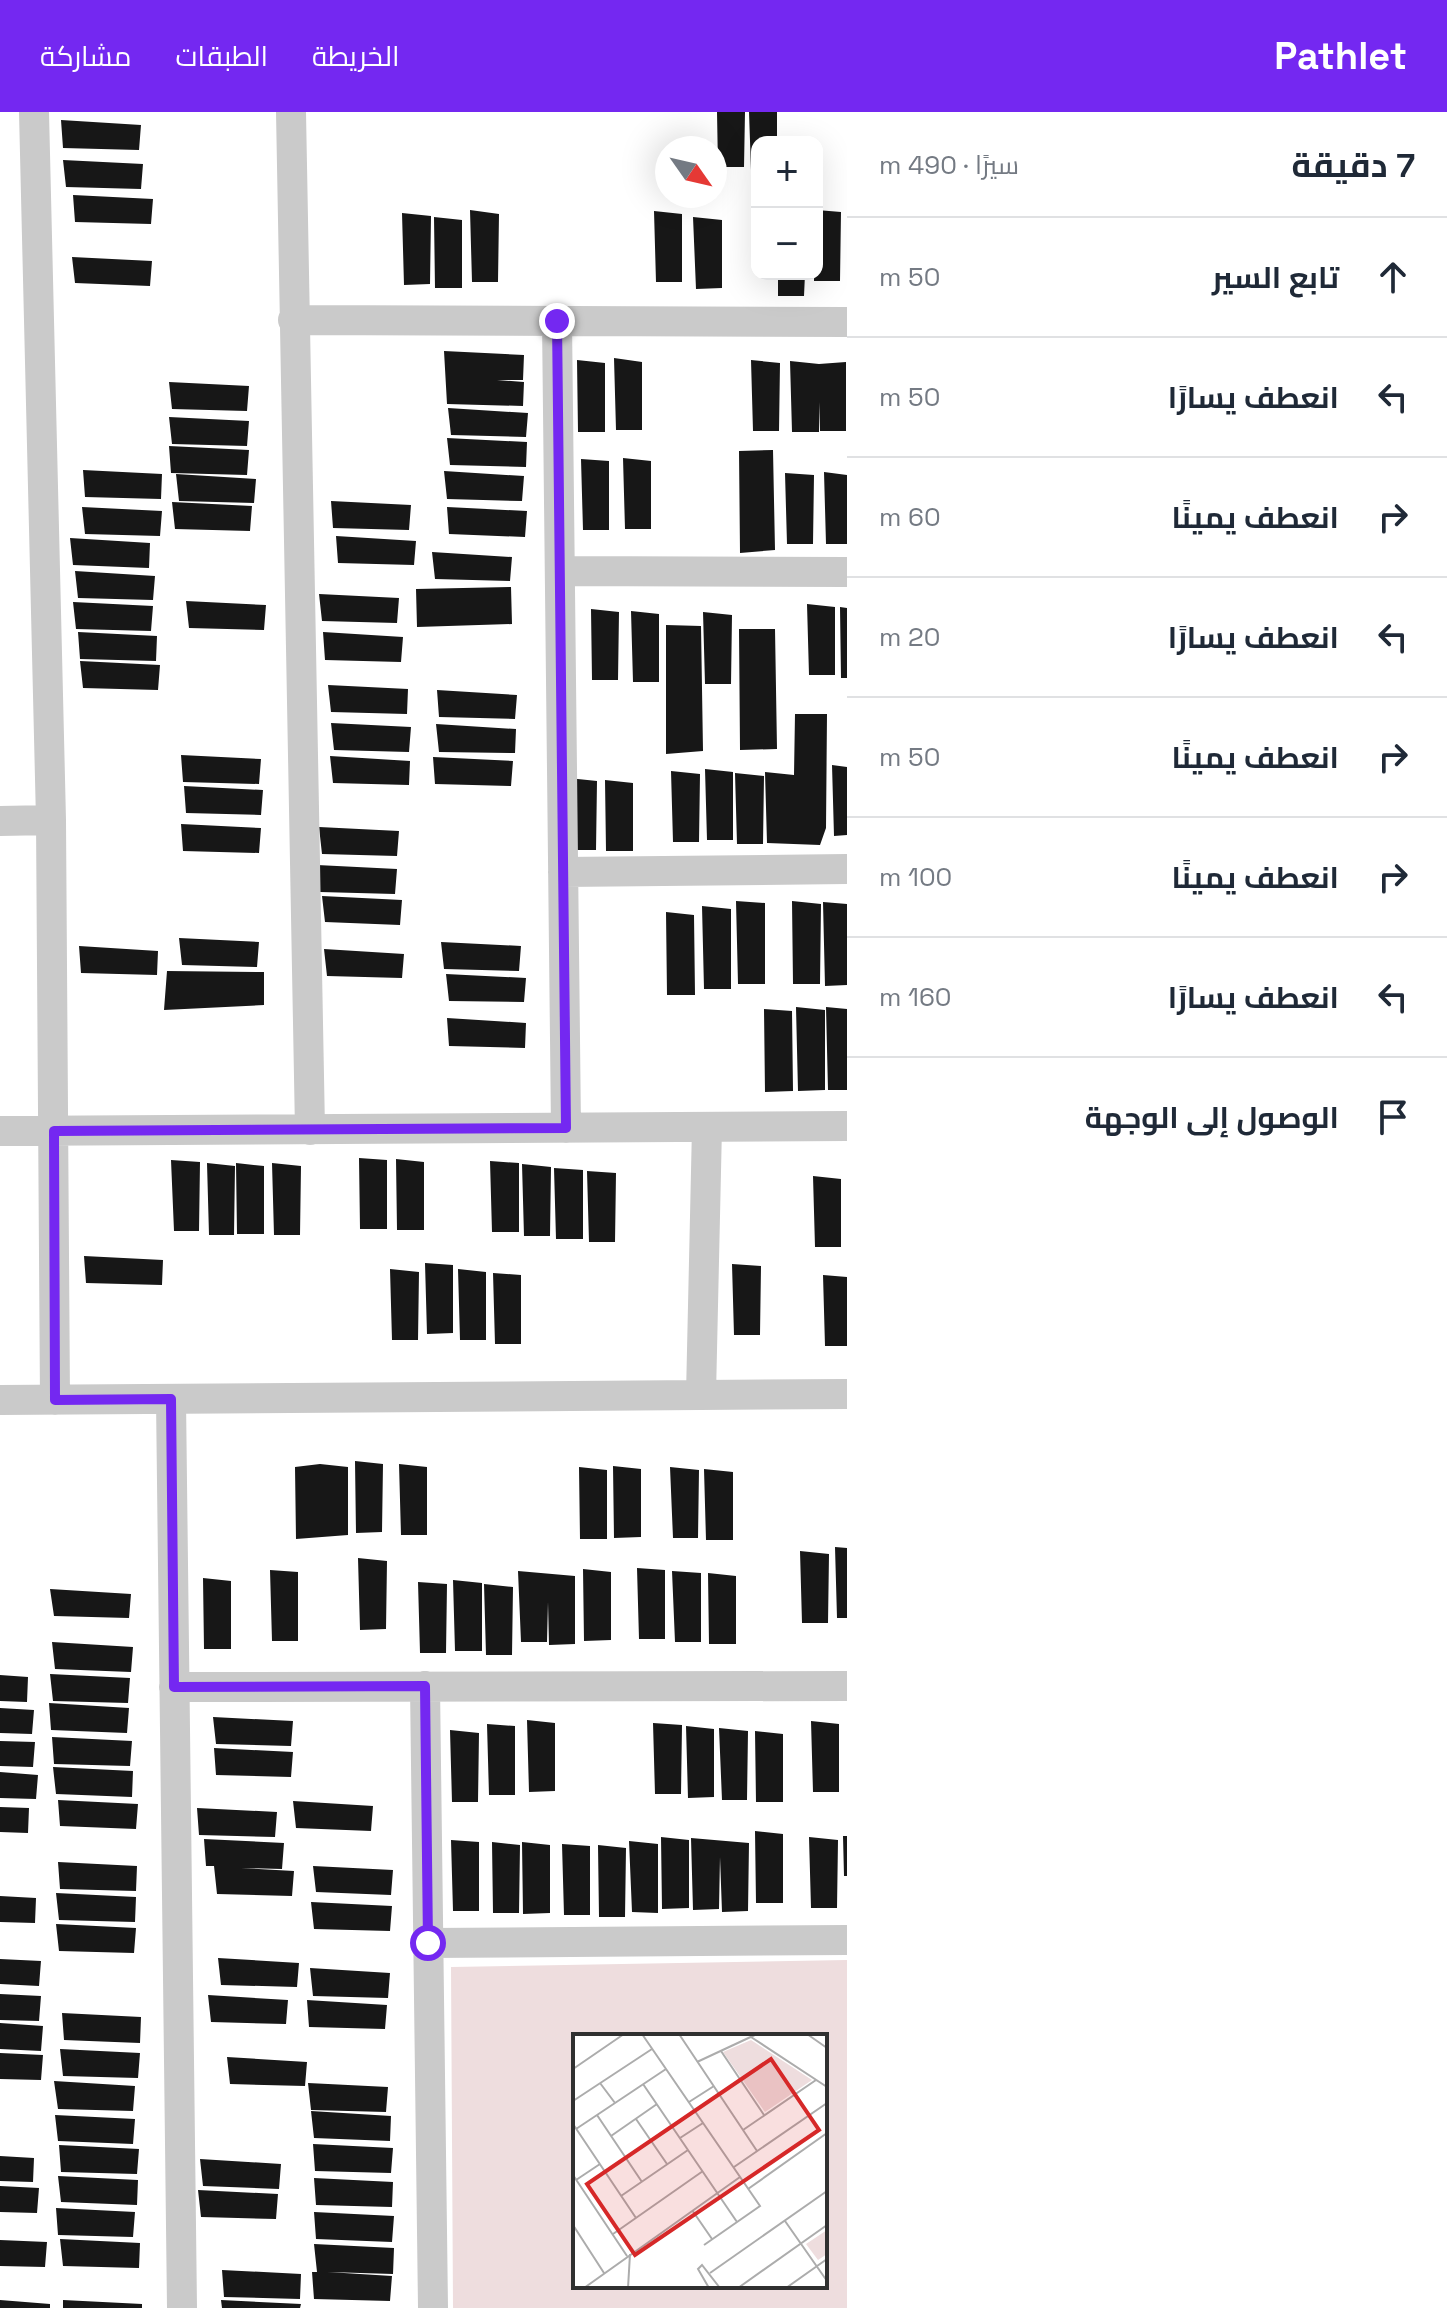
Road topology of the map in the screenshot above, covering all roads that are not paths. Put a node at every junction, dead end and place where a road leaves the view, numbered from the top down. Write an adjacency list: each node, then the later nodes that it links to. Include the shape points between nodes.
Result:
1 (34, 112): 8 (street)
2 (291, 112): 3 (street)
3 (293, 320): 4 (street); 15 (street)
4 (557, 321): 5 (street); 6 (street)
5 (847, 322)
6 (560, 571): 7 (street); 11 (street)
7 (847, 572)
8 (51, 820): 9 (street); 17 (street)
9 (0, 821)
10 (847, 869): 11 (street)
11 (563, 872): 14 (street)
12 (847, 1126): 13 (street)
13 (707, 1127): 14 (street); 19 (street)
14 (566, 1128): 15 (street)
15 (310, 1130): 17 (street)
16 (0, 1131): 17 (street)
17 (54, 1131): 22 (street)
18 (847, 1394): 19 (street)
19 (701, 1395): 20 (street)
20 (171, 1399): 22 (street); 25 (street)
21 (0, 1400): 22 (street)
22 (55, 1400)
23 (425, 1686): 24 (street); 25 (street); 27 (street)
24 (847, 1686)
25 (174, 1687): 28 (street)
26 (847, 1940): 27 (street)
27 (428, 1943): 29 (street)
28 (182, 2308)
29 (433, 2308)

